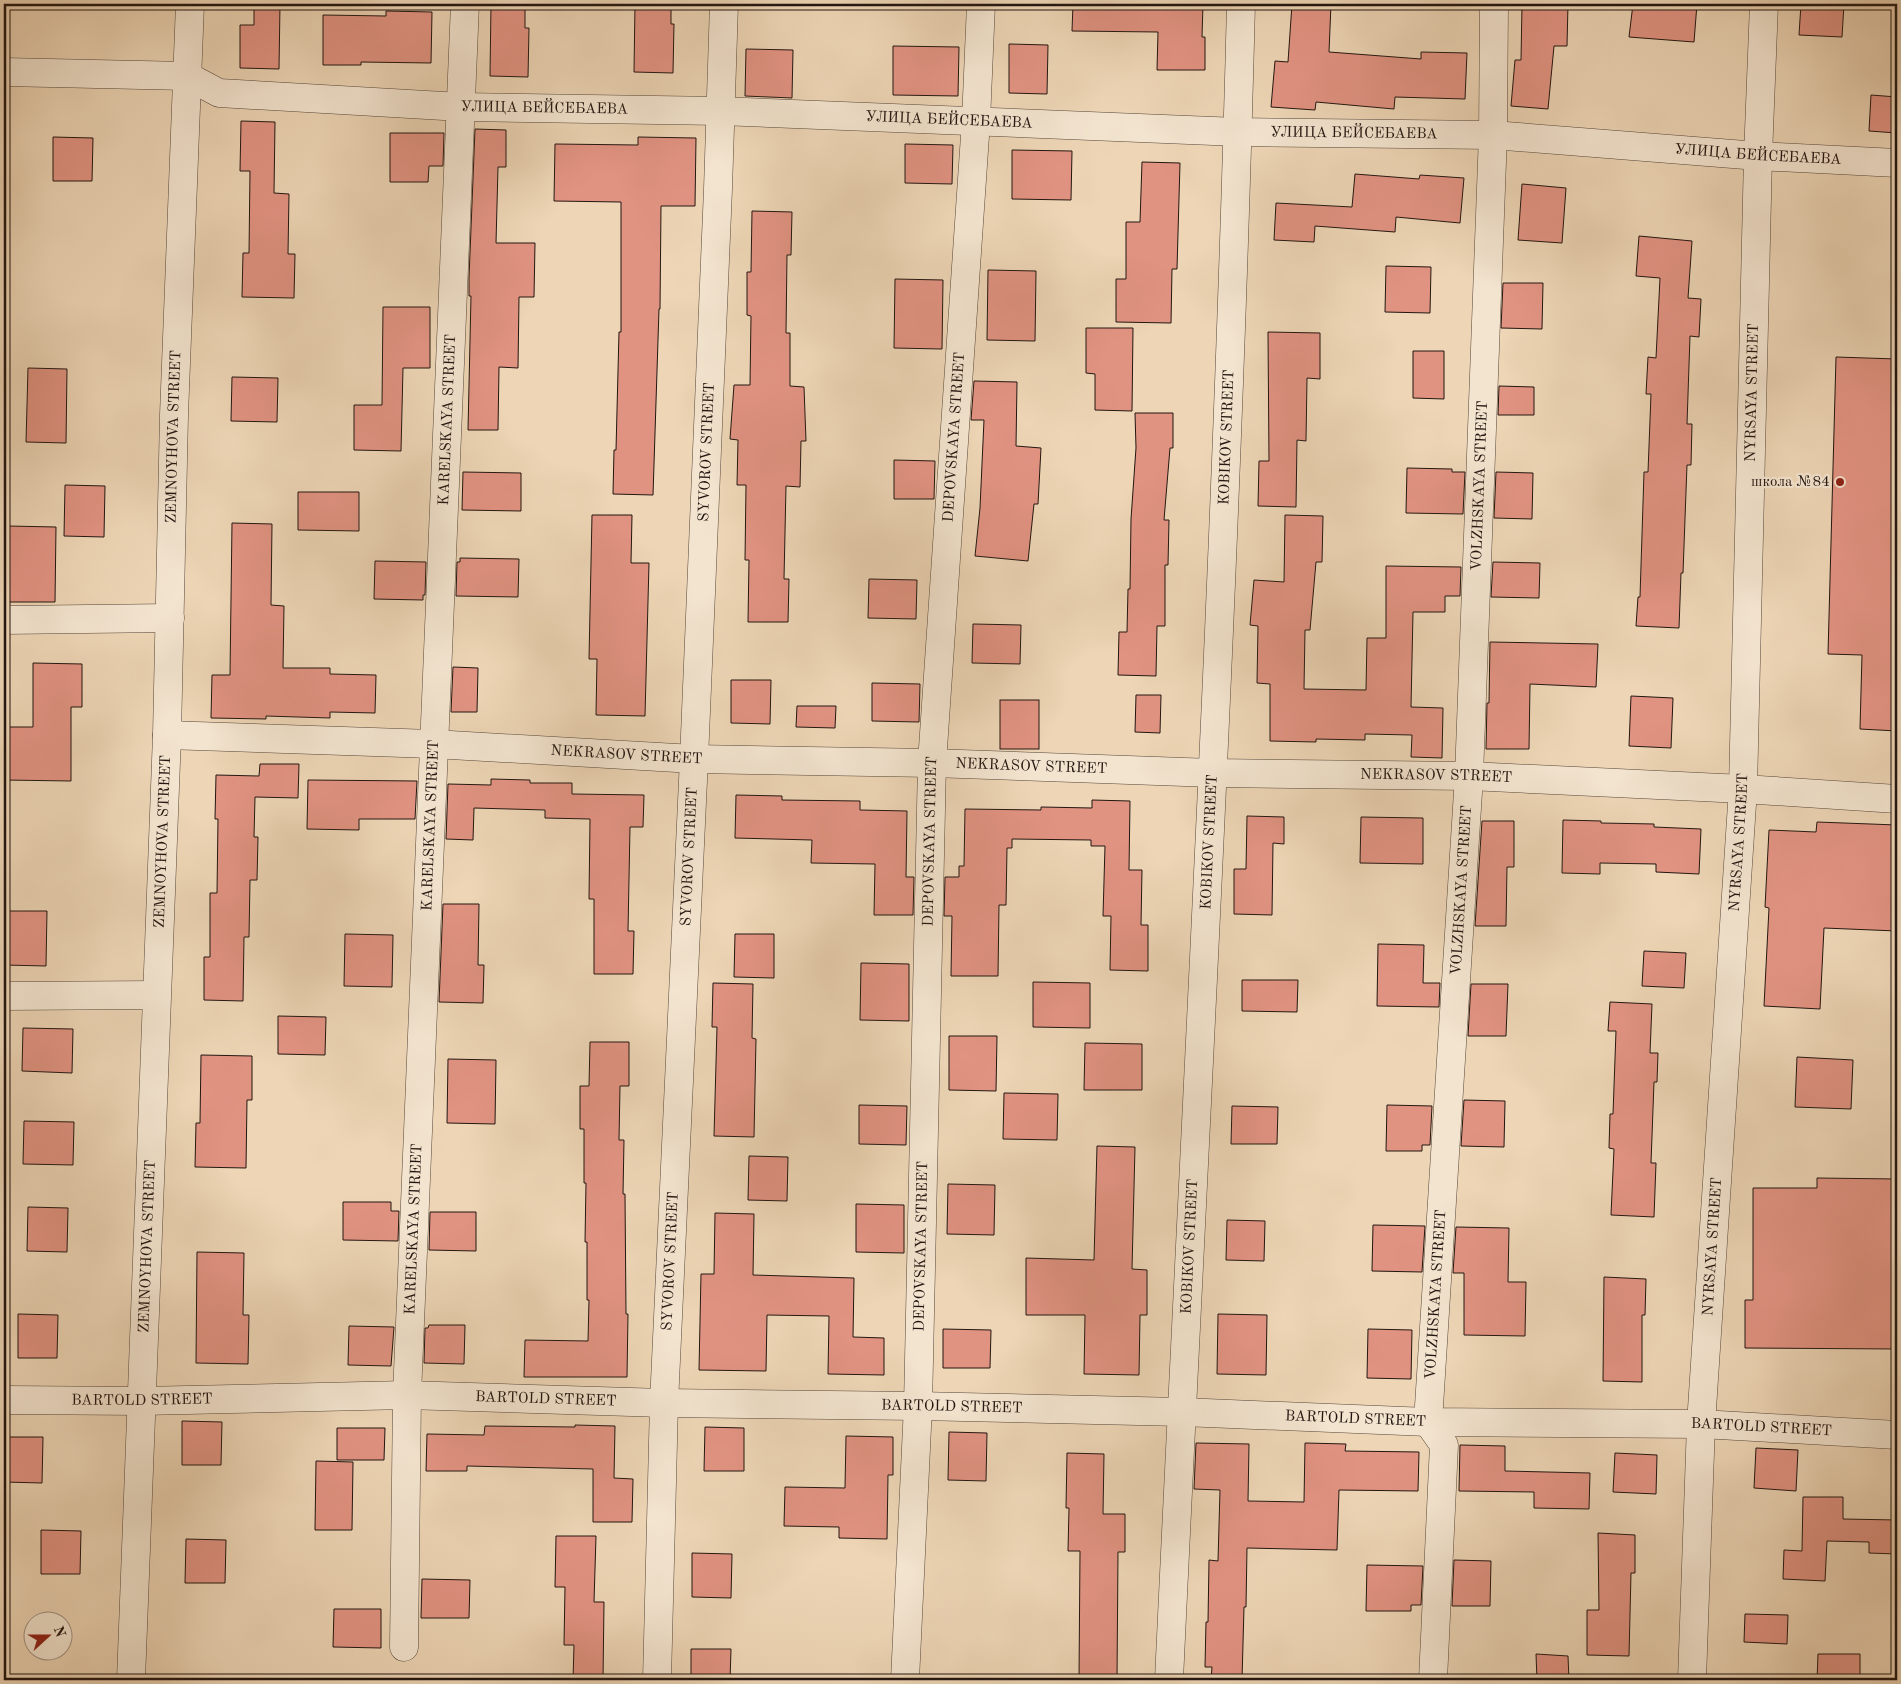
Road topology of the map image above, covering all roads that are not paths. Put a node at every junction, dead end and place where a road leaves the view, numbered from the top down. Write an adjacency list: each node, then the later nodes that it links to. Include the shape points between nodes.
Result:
1 (190, 4): 9 (street, ZEMNOYHOVA STREET)
2 (466, 4): 10 (street, KARELSKAYA STREET)
3 (724, 4): 11 (street, SYVOROV STREET)
4 (981, 4): 12 (street, DEPOVSKAYA STREET)
5 (1241, 4): 13 (street, KOBIKOV STREET)
6 (1494, 4): 14 (street, VOLZHSKAYA STREET)
7 (1764, 4): 15 (street, NYRSAYA STREET)
8 (4, 72): 9 (street, УЛИЦА БЕЙСЕБАЕВА)
9 (187, 76): 10 (street, УЛИЦА БЕЙСЕБАЕВА, via 219,93); 17 (street, ZEMNOYHOVA STREET)
10 (461, 107): 11 (street, УЛИЦА БЕЙСЕБАЕВА); 20 (street, KARELSKAYA STREET)
11 (721, 111): 12 (street, УЛИЦА БЕЙСЕБАЕВА); 21 (street, SYVOROV STREET)
12 (976, 121): 13 (street, УЛИЦА БЕЙСЕБАЕВА); 22 (street, DEPOVSKAYA STREET)
13 (1238, 132): 14 (street, УЛИЦА БЕЙСЕБАЕВА); 23 (street, KOBIKOV STREET)
14 (1493, 135): 15 (street, УЛИЦА БЕЙСЕБАЕВА); 24 (street, VOLZHSKAYA STREET)
15 (1758, 156): 16 (street, УЛИЦА БЕЙСЕБАЕВА); 25 (street, NYRSAYA STREET)
16 (1897, 163)
17 (170, 618): 18 (street); 19 (street, ZEMNOYHOVA STREET)
18 (4, 620)
19 (166, 735): 20 (street, NEKRASOV STREET); 27 (street, ZEMNOYHOVA STREET)
20 (433, 744): 21 (street, NEKRASOV STREET); 29 (street, KARELSKAYA STREET)
21 (694, 759): 22 (street, NEKRASOV STREET); 32 (street, SYVOROV STREET)
22 (932, 763): 23 (street, NEKRASOV STREET); 33 (street, DEPOVSKAYA STREET)
23 (1213, 773): 24 (street, NEKRASOV STREET); 34 (street, KOBIKOV STREET)
24 (1469, 776): 25 (street, NEKRASOV STREET); 35 (street, VOLZHSKAYA STREET)
25 (1743, 789): 26 (street, NEKRASOV STREET); 36 (street, NYRSAYA STREET)
26 (1897, 799)
27 (156, 995): 28 (street); 31 (street, ZEMNOYHOVA STREET)
28 (4, 996)
29 (407, 1395): 31 (street, BARTOLD STREET); 32 (street, BARTOLD STREET); 38 (street, KARELSKAYA STREET)
30 (4, 1400): 31 (street, BARTOLD STREET)
31 (141, 1401): 39 (street, ZEMNOYHOVA STREET)
32 (664, 1403): 33 (street, BARTOLD STREET); 40 (street, SYVOROV STREET)
33 (918, 1406): 34 (street, BARTOLD STREET); 41 (street, DEPOVSKAYA STREET)
34 (1182, 1412): 35 (street, BARTOLD STREET); 42 (street, KOBIKOV STREET)
35 (1428, 1422): 36 (street, BARTOLD STREET); 43 (street, via 1444,1445)
36 (1701, 1424): 37 (street, BARTOLD STREET); 44 (street, NYRSAYA STREET)
37 (1897, 1435)
38 (404, 1647)
39 (131, 1680)
40 (657, 1680)
41 (905, 1680)
42 (1169, 1680)
43 (1434, 1680)
44 (1692, 1680)

